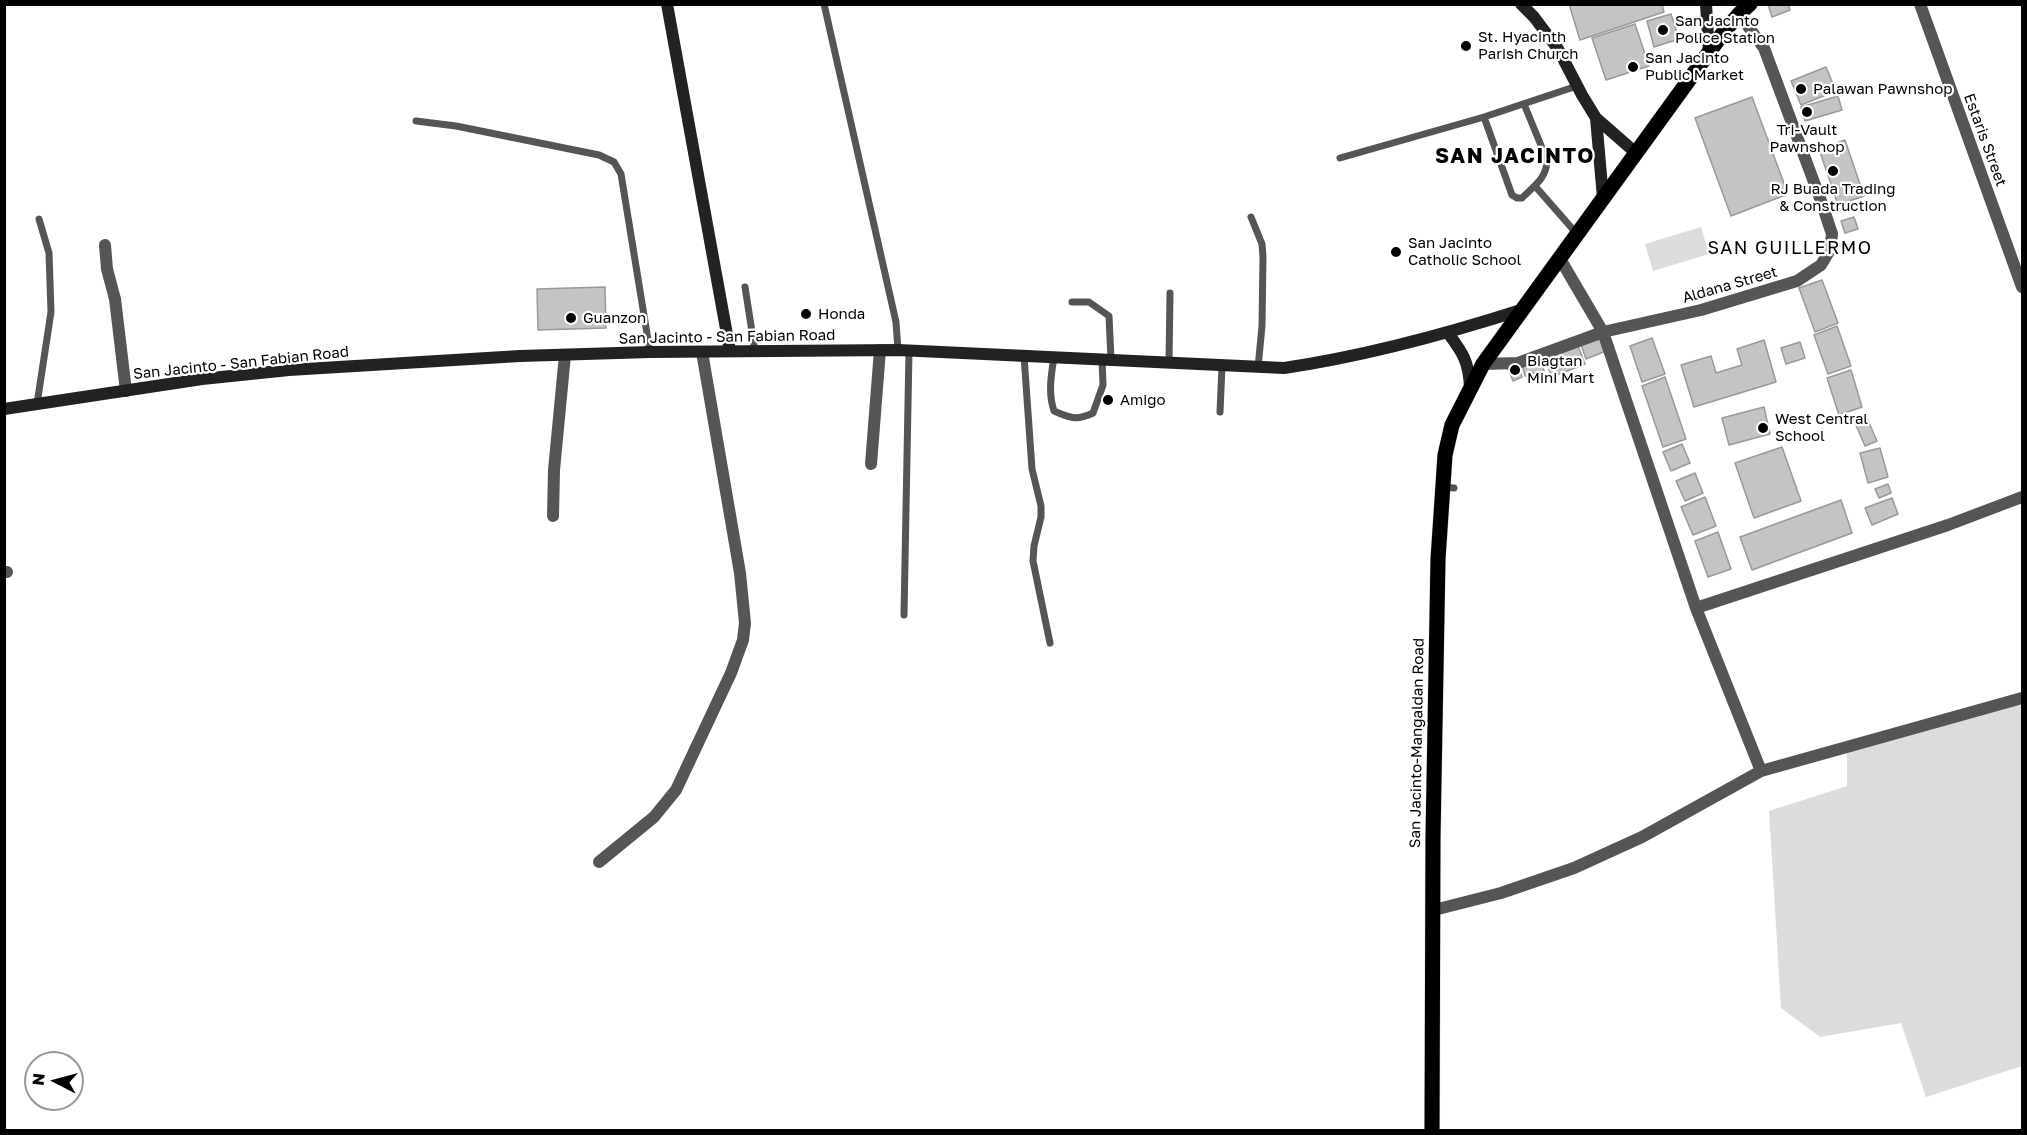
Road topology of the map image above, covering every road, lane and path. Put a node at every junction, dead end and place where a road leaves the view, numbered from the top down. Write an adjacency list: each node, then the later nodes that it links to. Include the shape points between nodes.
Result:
1 (667, 4): 31 (main road)
2 (824, 4): 30 (lane)
3 (1521, 4): 8 (main road, via 1558,49)
4 (1706, 4): 7 (main road)
5 (1920, 4): 23 (street, Estaris Street)
6 (1744, 9): 7 (main road, San Jacinto-Mangaldan Road); 27 (street, Aldana Street, via 1764,48 1832,234 1830,250 1821,265 1797,281 1701,310)
7 (1709, 53): 13 (main road, San Jacinto-Mangaldan Road)
8 (1577, 86): 9 (lane); 11 (main road)
9 (1524, 104): 10 (lane); 15 (lane, via 1547,160 1544,177)
10 (1484, 117): 14 (lane); 15 (lane, via 1512,195 1522,198)
11 (1596, 118): 13 (main road); 16 (main road)
12 (417, 120): 33 (lane, via 599,154 614,162 621,174)
13 (1636, 153): 16 (main road, San Jacinto-Mangaldan Road)
14 (1340, 158)
15 (1535, 186): 19 (lane)
16 (1603, 198): 19 (main road, San Jacinto-Mangaldan Road)
17 (1251, 217): 42 (lane, via 1263,257)
18 (39, 219): 45 (lane, via 49,253 51,312)
19 (1576, 234): 21 (main road, San Jacinto-Mangaldan Road)
20 (105, 245): 44 (street)
21 (1559, 257): 26 (main road, San Jacinto-Mangaldan Road); 27 (street)
22 (745, 287): 32 (lane)
23 (2022, 287)
24 (1170, 293): 39 (lane)
25 (1072, 302): 38 (lane, via 1089,302 1109,316)
26 (1521, 310): 28 (main road, San Jacinto - San Fabian Road); 40 (main road, San Jacinto-Mangaldan Road)
27 (1603, 332): 40 (street, Aldana Street, via 1518,363); 51 (street)
28 (1448, 333): 42 (main road, San Jacinto - San Fabian Road, via 1312,364); 43 (main road, via 1463,353)
29 (879, 350): 30 (main road, San Jacinto - San Fabian Road); 32 (main road, San Jacinto - San Fabian Road); 48 (street)
30 (904, 350): 36 (main road, San Jacinto - San Fabian Road); 52 (lane)
31 (730, 351): 32 (main road, San Jacinto - San Fabian Road); 34 (main road, San Jacinto - San Fabian Road)
32 (755, 351)
33 (650, 352): 34 (main road, San Jacinto - San Fabian Road); 35 (main road, San Jacinto - San Fabian Road)
34 (702, 352): 56 (street, via 740,573 743,640 676,790 654,817)
35 (565, 355): 44 (main road, San Jacinto - San Fabian Road, via 289,370); 50 (street)
36 (1024, 356): 37 (main road, San Jacinto - San Fabian Road); 53 (lane, via 1032,469 1041,506 1033,561)
37 (1054, 357): 38 (main road, San Jacinto - San Fabian Road); 38 (lane, via 1052,405 1054,411 1074,419 1093,413)
38 (1107, 359): 39 (main road, San Jacinto - San Fabian Road)
39 (1164, 362): 41 (main road, San Jacinto - San Fabian Road)
40 (1483, 364): 43 (main road, San Jacinto-Mangaldan Road)
41 (1222, 366): 42 (main road, San Jacinto - San Fabian Road); 47 (lane)
42 (1258, 368)
43 (1470, 388): 57 (main road, San Jacinto-Mangaldan Road, via 1452,425 1445,455 1448,488 1435,660)
44 (126, 391): 45 (main road, San Jacinto - San Fabian Road)
45 (38, 404): 46 (main road, San Jacinto - San Fabian Road)
46 (4, 409)
47 (1220, 412)
48 (871, 464)
49 (2022, 497): 51 (street)
50 (553, 516)
51 (1696, 608): 55 (street)
52 (904, 615)
53 (1050, 643)
54 (2022, 698): 55 (street)
55 (1761, 771): 57 (street, via 1642,837 1574,868)
56 (599, 862)
57 (1434, 910): 58 (main road, San Jacinto-Mangaldan Road)
58 (1432, 1131)

